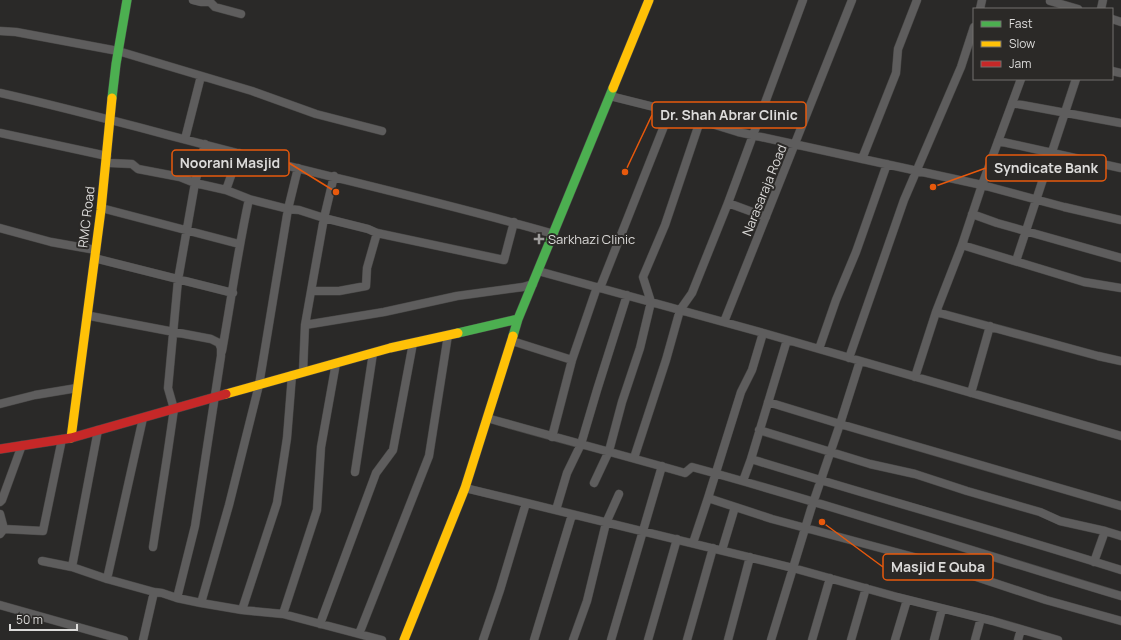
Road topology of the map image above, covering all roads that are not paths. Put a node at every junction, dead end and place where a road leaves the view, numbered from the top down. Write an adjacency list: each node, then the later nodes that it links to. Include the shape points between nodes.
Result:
1 (127, 0): 13 (main road, RMC Road)
2 (131, 0): 13 (main road, RMC Road)
3 (193, 0): 10 (street, via 210,2 215,7)
4 (649, 0): 18 (main road)
5 (803, 0): 27 (street)
6 (852, 0): 31 (street, Narasaraja Road)
7 (917, 0): 34 (street, via 898,49 896,73)
8 (1050, 3): 9 (street)
9 (1073, 8)
10 (241, 14)
11 (973, 30): 39 (street, via 962,67)
12 (0, 31): 13 (street)
13 (120, 52): 14 (street); 22 (main road, RMC Road)
14 (201, 76): 25 (street, via 316,114); 28 (street)
15 (1021, 80): 19 (street)
16 (1076, 80): 21 (street)
17 (0, 93): 22 (street)
18 (610, 96): 20 (street); 58 (main road)
19 (1012, 103): 21 (street); 29 (street)
20 (670, 111): 23 (street); 67 (street)
21 (1066, 112): 24 (street); 33 (street)
22 (112, 120): 28 (street); 35 (main road, RMC Road)
23 (700, 121): 27 (street); 72 (street, via 665,225 643,277)
24 (1121, 122)
25 (382, 131)
26 (0, 133): 35 (street)
27 (753, 136): 31 (street); 46 (street)
28 (185, 139): 30 (street)
29 (998, 141): 33 (street); 42 (street)
30 (205, 144): 32 (street); 41 (street)
31 (795, 145): 34 (street); 51 (street, Narasaraja Road)
32 (239, 153): 37 (street); 43 (street)
33 (1051, 153): 38 (street); 45 (street)
34 (862, 159): 36 (street)
35 (108, 160): 41 (street, via 132,164 138,168); 47 (main road, RMC Road); 61 (main road, RMC Road)
36 (887, 164): 39 (street); 86 (street)
37 (298, 168): 40 (street); 48 (street)
38 (1121, 168)
39 (917, 170): 42 (street); 89 (street, via 904,200)
40 (334, 176): 50 (street); 53 (street)
41 (195, 183): 43 (street); 55 (street)
42 (982, 185): 45 (street); 49 (street)
43 (226, 190): 44 (street)
44 (249, 199): 48 (street); 59 (street)
45 (1036, 199): 52 (street); 56 (street)
46 (728, 203): 51 (street); 73 (street, via 692,293)
47 (105, 209): 55 (street); 61 (main road, RMC Road)
48 (288, 209): 50 (street); 97 (street)
49 (972, 214): 56 (street); 60 (street)
50 (324, 218): 57 (street); 69 (street)
51 (766, 218): 77 (street, Narasaraja Road)
52 (1121, 220)
53 (514, 222): 57 (street, via 504,260); 58 (street)
54 (0, 228): 61 (street)
55 (186, 230): 59 (street); 65 (street)
56 (1026, 231): 62 (street); 63 (street)
57 (377, 233): 69 (street, via 367,268 366,286 339,291)
58 (554, 234): 64 (main road)
59 (239, 244): 70 (street)
60 (962, 245): 63 (street); 74 (street)
61 (97, 254): 65 (street); 75 (main road, RMC Road); 98 (main road, RMC Road)
62 (1121, 258)
63 (1016, 261): 68 (street, via 1084,282)
64 (538, 271): 66 (main road); 67 (street)
65 (178, 280): 70 (street); 80 (street)
66 (533, 284): 76 (main road); 78 (street)
67 (598, 288): 71 (street); 90 (street)
68 (1121, 288)
69 (312, 291): 78 (street)
70 (233, 293): 88 (street)
71 (627, 295): 72 (street); 113 (street)
72 (651, 302): 73 (street); 116 (street)
73 (680, 310): 77 (street); 118 (street)
74 (936, 312): 79 (street); 96 (street)
75 (90, 316): 80 (street); 111 (main road, RMC Road)
76 (518, 319): 82 (main road); 84 (main road)
77 (724, 322): 81 (street)
78 (305, 325): 94 (street)
79 (990, 326): 92 (street); 99 (street)
80 (172, 331): 88 (street, via 219,343); 103 (street, via 168,388)
81 (763, 333): 83 (street); 122 (street, via 752,370 741,392)
82 (448, 335): 85 (main road); 170 (street, via 429,456)
83 (787, 340): 86 (street); 101 (street)
84 (512, 341): 90 (street); 105 (main road)
85 (413, 343): 87 (main road); 168 (street, via 393,450 376,473)
86 (819, 349): 89 (street)
87 (373, 353): 93 (main road); 121 (street)
88 (221, 356): 100 (street)
89 (849, 358): 91 (street)
90 (572, 360): 110 (street)
91 (860, 361): 96 (street); 106 (street)
92 (1121, 361)
93 (336, 363): 94 (main road); 165 (street, via 321,447 317,510)
94 (303, 372): 95 (main road)
95 (292, 376): 97 (main road); 164 (street, via 287,438 277,502)
96 (915, 377): 99 (street)
97 (259, 385): 100 (main road); 161 (street)
98 (77, 388): 102 (street); 111 (main road, RMC Road)
99 (971, 393): 109 (street)
100 (215, 397): 103 (main road); 159 (street, via 195,526)
101 (768, 402): 106 (street); 108 (street)
102 (0, 404)
103 (174, 409): 104 (main road); 145 (street)
104 (143, 418): 107 (main road); 155 (street)
105 (487, 418): 110 (street); 126 (main road)
106 (840, 424): 117 (street); 132 (street)
107 (98, 430): 111 (main road); 151 (street)
108 (759, 430): 117 (street); 119 (street)
109 (1121, 436)
110 (552, 437): 113 (street)
111 (72, 438): 112 (main road)
112 (62, 439): 114 (main road); 139 (street, via 42,531)
113 (581, 444): 116 (street); 134 (street, via 566,473)
114 (22, 445): 115 (main road); 129 (street)
115 (0, 449)
116 (609, 450): 118 (street); 125 (street)
117 (831, 451): 123 (street); 141 (street)
118 (634, 458): 120 (street)
119 (751, 459): 123 (street); 124 (street)
120 (662, 466): 122 (street, via 685,473 692,467); 140 (street)
121 (355, 472)
122 (716, 474): 124 (street); 128 (street)
123 (821, 481): 130 (street); 150 (street)
124 (744, 482): 130 (street)
125 (594, 483)
126 (465, 488): 131 (street); 174 (main road)
127 (619, 494): 137 (street)
128 (708, 498): 133 (street); 144 (street)
129 (0, 502)
130 (814, 502): 138 (street); 158 (street)
131 (526, 503): 134 (street); 175 (street)
132 (1121, 506)
133 (735, 507): 138 (street); 147 (street)
134 (556, 510): 136 (street)
135 (0, 514): 139 (street)
136 (574, 515): 137 (street); 176 (street)
137 (606, 522): 140 (street); 177 (street, via 587,601)
138 (806, 528): 152 (street); 167 (street, via 925,560 1046,600)
139 (2, 531)
140 (642, 531): 143 (street); 178 (street)
141 (1104, 532): 142 (street); 150 (street)
142 (1121, 536)
143 (677, 540): 144 (street); 179 (street)
144 (693, 543): 146 (street)
145 (153, 547)
146 (713, 548): 147 (street); 180 (street)
147 (722, 550): 148 (street)
148 (750, 557): 152 (street); 181 (street)
149 (42, 562): 151 (street)
150 (1094, 562): 153 (street)
151 (72, 567): 155 (street)
152 (793, 568): 154 (street); 182 (street)
153 (1121, 570)
154 (830, 578): 156 (street); 183 (street)
155 (107, 579): 157 (street)
156 (866, 588): 160 (street); 184 (street)
157 (154, 592): 159 (street); 172 (street)
158 (1121, 596)
159 (177, 598): 161 (street)
160 (907, 600): 163 (street); 185 (street)
161 (201, 603): 164 (street)
162 (0, 604): 171 (street)
163 (942, 608): 166 (street); 186 (street)
164 (242, 610): 165 (street)
165 (283, 614): 168 (street)
166 (981, 618): 169 (street); 187 (street)
167 (1121, 621)
168 (320, 624): 170 (street)
169 (1021, 630): 188 (street); 189 (street)
170 (359, 634): 173 (street)
171 (124, 640)
172 (143, 640)
173 (382, 640)
174 (404, 640)
175 (483, 640)
176 (534, 640)
177 (572, 640)
178 (611, 640)
179 (648, 640)
180 (687, 640)
181 (728, 640)
182 (771, 640)
183 (812, 640)
184 (851, 640)
185 (895, 640)
186 (934, 640)
187 (975, 640)
188 (1018, 640)
189 (1057, 640)

